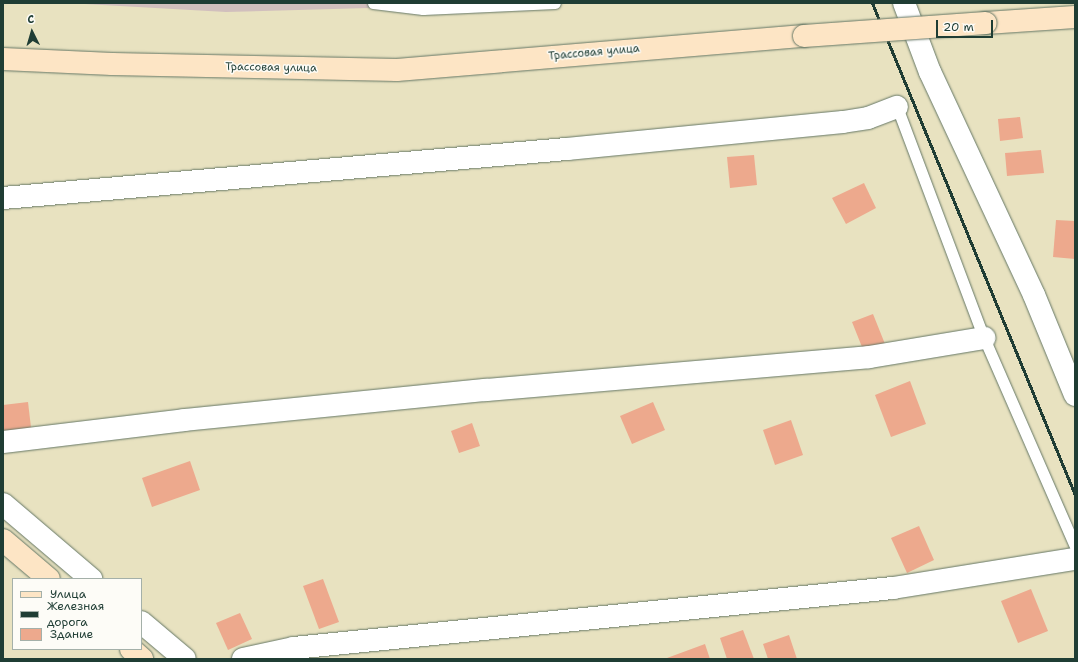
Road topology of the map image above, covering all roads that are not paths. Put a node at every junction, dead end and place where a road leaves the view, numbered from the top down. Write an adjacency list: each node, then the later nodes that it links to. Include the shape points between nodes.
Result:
1 (373, 3): 4 (lane)
2 (555, 3): 4 (lane)
3 (904, 3): 10 (street, via 930,72 1034,295)
4 (423, 6)
5 (1075, 17): 6 (street, Трассовая улица, bridge, via 804,36 397,70)
6 (3, 59)
7 (897, 107): 8 (street, via 874,116 843,122 567,149); 9 (lane)
8 (3, 198)
9 (984, 338): 11 (street, via 869,358 177,420); 14 (lane)
10 (1075, 395)
11 (3, 442)
12 (3, 504): 17 (street)
13 (3, 540): 16 (street)
14 (1075, 546)
15 (1075, 559): 22 (street, via 893,588 294,648)
16 (48, 578)
17 (90, 578)
18 (142, 623): 21 (street)
19 (132, 650): 20 (street)
20 (142, 659)
21 (185, 659)
22 (242, 659)

